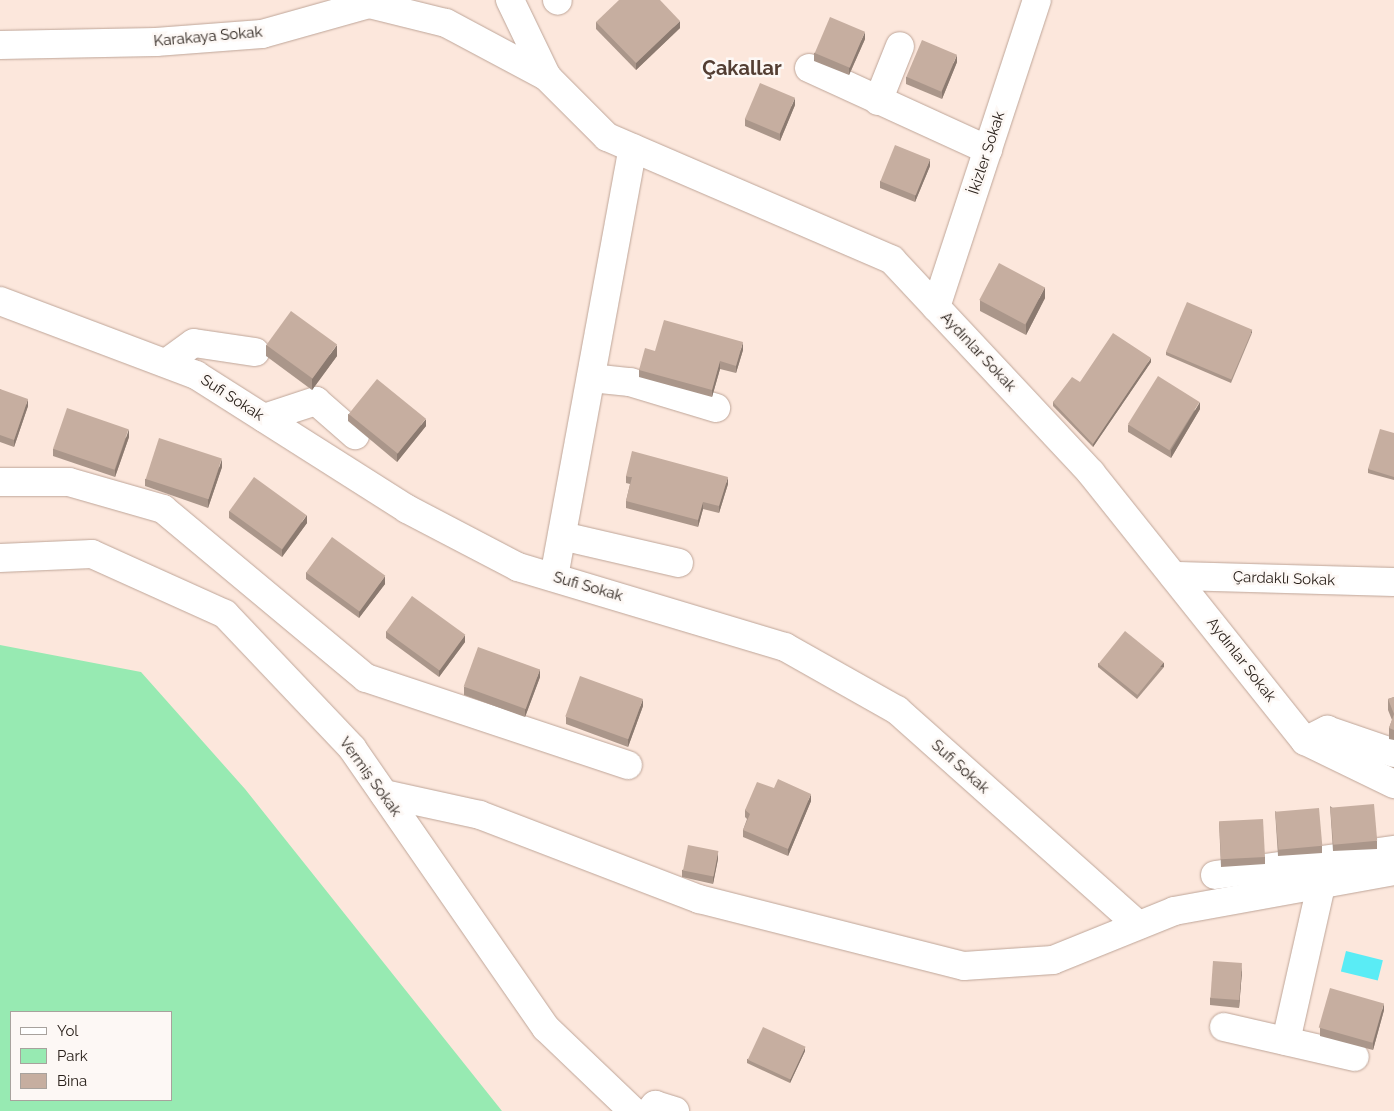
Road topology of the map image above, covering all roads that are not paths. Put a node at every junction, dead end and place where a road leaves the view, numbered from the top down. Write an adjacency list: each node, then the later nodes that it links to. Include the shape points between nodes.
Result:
1 (510, 0): 6 (street, Aydınlar Sokak)
2 (1037, 0): 9 (street, İkizler Sokak)
3 (0, 45): 6 (street, Karakaya Sokak, via 156,42 262,34 369,4 446,23)
4 (900, 46): 7 (street)
5 (809, 68): 7 (street)
6 (547, 77): 8 (street, Aydınlar Sokak, via 607,137)
7 (878, 101): 9 (street)
8 (633, 148): 11 (street, Aydınlar Sokak, via 892,260); 14 (street)
9 (988, 150): 11 (street, İkizler Sokak)
10 (0, 301): 13 (street, Sufi Sokak)
11 (936, 307): 24 (street, Aydınlar Sokak, via 1091,473)
12 (255, 352): 13 (street, via 194,343)
13 (166, 363): 16 (street, Sufi Sokak, via 196,375)
14 (591, 378): 15 (street, via 630,382); 21 (street)
15 (716, 408)
16 (264, 418): 17 (street, via 316,401); 25 (street, Sufi Sokak, via 406,509 518,567)
17 (355, 435)
18 (0, 462): 20 (street)
19 (0, 482): 20 (street)
20 (69, 482): 29 (street, via 163,509 366,678)
21 (562, 536): 23 (street); 25 (street)
22 (0, 558): 31 (street, Vermiş Sokak, via 92,554 225,614 352,748)
23 (680, 563)
24 (1174, 576): 26 (street, Çardaklı Sokak); 27 (street, Aydınlar Sokak)
25 (554, 577): 36 (street, Sufi Sokak, via 785,647 897,710)
26 (1394, 582)
27 (1305, 741): 28 (street, via 1327,730); 30 (street, Aydınlar Sokak)
28 (1394, 753)
29 (628, 765)
30 (1394, 784)
31 (384, 794): 36 (street, via 480,815 699,899 964,966 1053,960); 40 (street, Vermiş Sokak, via 546,1028)
32 (1394, 850): 34 (street)
33 (1394, 871): 35 (street)
34 (1216, 875)
35 (1321, 886): 36 (street, via 1174,911); 38 (street)
36 (1138, 925)
37 (1224, 1027): 38 (street)
38 (1286, 1041): 39 (street)
39 (1355, 1057)
40 (633, 1111)
41 (650, 1111): 42 (street, via 655,1105)
42 (675, 1111)

